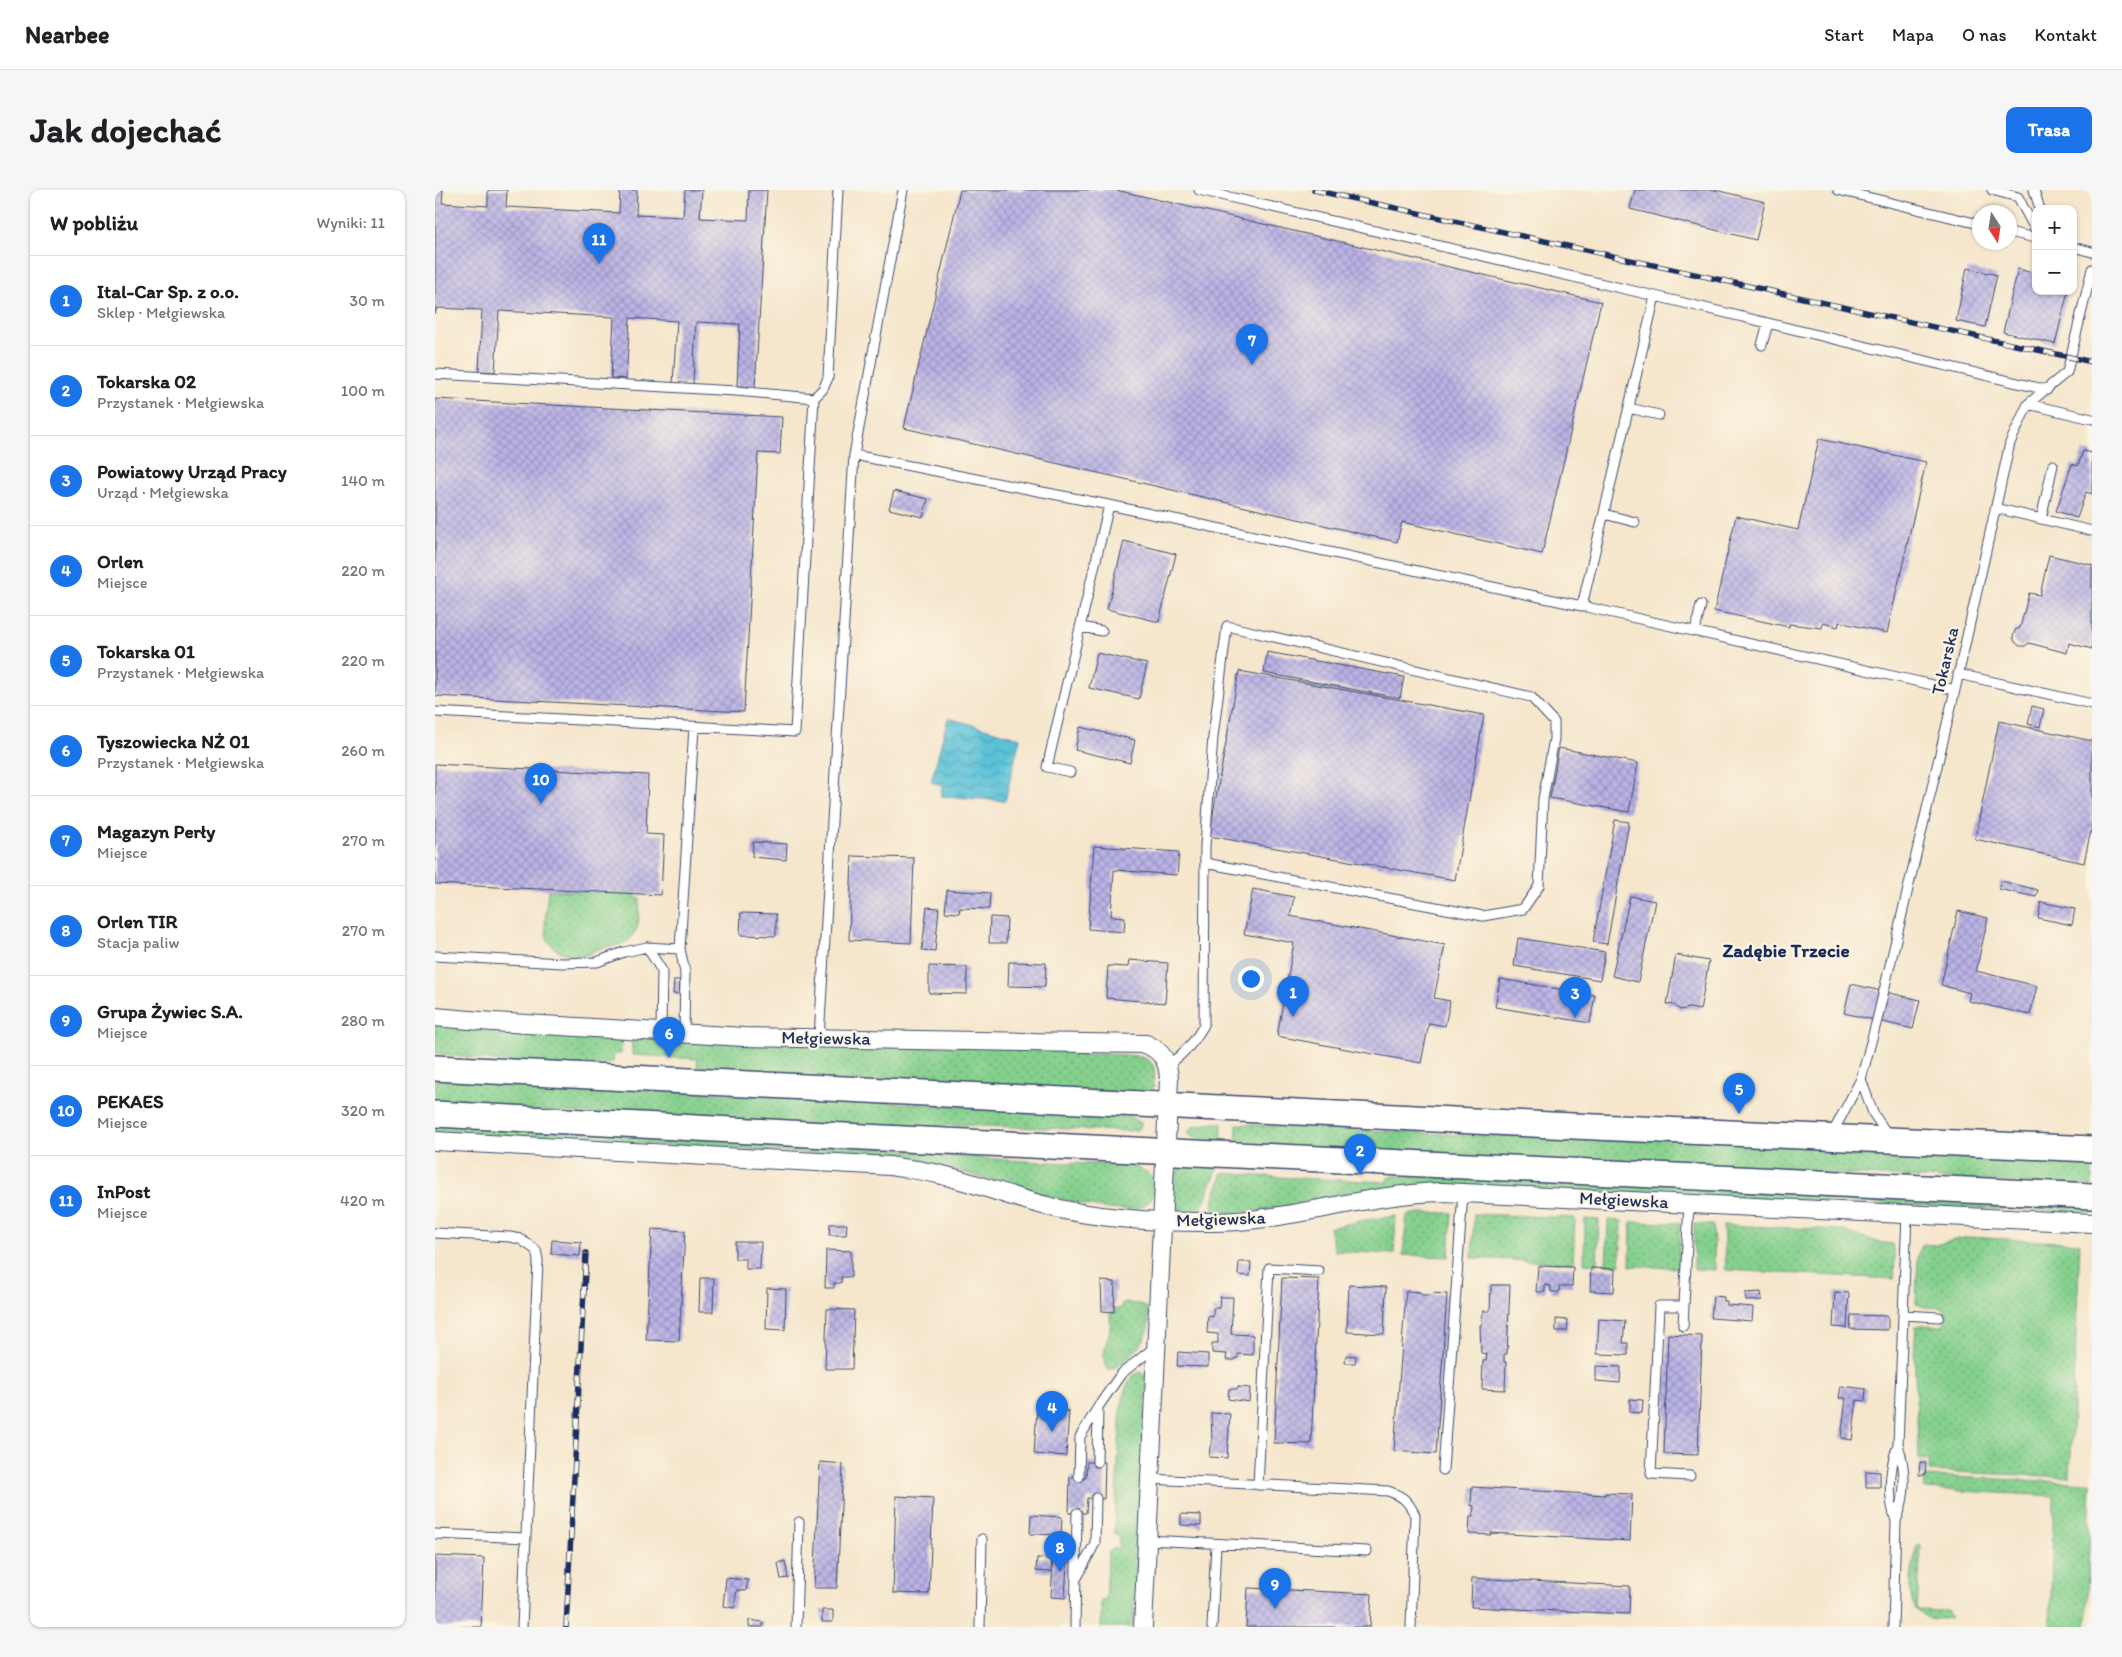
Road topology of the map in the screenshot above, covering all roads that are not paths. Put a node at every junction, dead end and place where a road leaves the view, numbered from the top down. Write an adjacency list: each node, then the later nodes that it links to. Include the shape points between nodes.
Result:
1 (838, 190): 20 (lane, via 828,378 823,389)
2 (903, 190): 25 (lane)
3 (1199, 190): 15 (lane)
4 (1992, 190): 9 (lane, via 2018,197)
5 (2034, 190): 7 (lane)
6 (1843, 191): 8 (lane)
7 (2039, 205)
8 (1972, 222)
9 (2032, 223)
10 (2017, 234): 11 (lane)
11 (2032, 237)
12 (2077, 248): 13 (lane)
13 (2092, 252)
14 (2092, 269): 19 (lane, Tokarska, via 2067,372)
15 (1655, 296): 16 (lane); 22 (lane)
16 (1768, 323): 17 (lane); 19 (lane)
17 (1763, 345)
18 (435, 374): 20 (lane)
19 (2047, 390): 21 (lane, Tokarska)
20 (813, 398): 42 (lane, via 795,732)
21 (2028, 404): 24 (lane); 28 (lane, Tokarska, via 2010,443)
22 (1629, 408): 23 (lane); 29 (lane)
23 (1659, 416)
24 (2092, 419)
25 (854, 455): 27 (lane); 51 (lane)
26 (2053, 465): 30 (lane)
27 (1109, 505): 34 (lane); 35 (lane)
28 (1995, 508): 30 (lane); 38 (lane, Tokarska)
29 (1604, 514): 31 (lane); 34 (lane)
30 (2041, 519): 32 (lane)
31 (1635, 522)
32 (2092, 531)
33 (1701, 605): 37 (lane)
34 (1582, 606): 37 (lane)
35 (1081, 627): 36 (lane); 43 (lane, via 1047,767)
36 (1102, 632)
37 (1695, 632): 39 (lane)
38 (1958, 674): 39 (lane, Tokarska); 40 (lane)
39 (1955, 690): 54 (lane, Tokarska)
40 (2092, 704)
41 (435, 712): 42 (lane)
42 (695, 727): 46 (lane)
43 (1070, 772)
44 (1205, 863): 44 (lane, via 1213,737 1227,626 1531,697 1555,722 1543,799 1539,886 1523,908 1483,916); 52 (lane, via 1204,1025 1192,1044)
45 (647, 947): 46 (lane); 47 (lane, via 597,962); 49 (lane, via 662,971)
46 (680, 949): 50 (lane, via 685,972)
47 (435, 956)
48 (435, 1017): 49 (street, Mełgiewska)
49 (661, 1031): 50 (street, Mełgiewska)
50 (683, 1033): 51 (street, Mełgiewska)
51 (819, 1038): 52 (street, Mełgiewska, via 1146,1044 1162,1054)
52 (1168, 1065): 55 (street, Mełgiewska)
53 (435, 1068): 55 (main road)
54 (1861, 1079): 57 (lane, Tokarska); 58 (lane, via 1873,1113)
55 (1167, 1105): 57 (main road); 61 (street, Mełgiewska)
56 (435, 1114): 61 (main road, Mełgiewska)
57 (1830, 1137): 58 (main road)
58 (1891, 1139): 60 (main road)
59 (435, 1141): 66 (street, Mełgiewska, via 890,1166 938,1174 1076,1213)
60 (2092, 1149)
61 (1165, 1151): 63 (main road, Mełgiewska); 66 (street, Mełgiewska)
62 (1463, 1193): 64 (street, Mełgiewska); 66 (street, Mełgiewska, via 1385,1196 1302,1213 1247,1220); 78 (lane)
63 (2092, 1196)
64 (1689, 1203): 65 (street, Mełgiewska); 70 (lane)
65 (1907, 1213): 67 (street, Mełgiewska); 71 (lane)
66 (1162, 1220): 74 (street)
67 (2090, 1223)
68 (435, 1234): 88 (lane, via 510,1237 520,1239 536,1250)
69 (1319, 1271): 82 (lane, via 1269,1268)
70 (1685, 1306): 73 (lane); 79 (lane, via 1659,1306 1651,1474)
71 (1903, 1315): 72 (lane); 76 (lane)
72 (1939, 1317)
73 (1683, 1326)
74 (1157, 1346): 75 (lane, via 1121,1374); 81 (street)
75 (1098, 1407): 77 (lane); 80 (lane, via 1080,1437)
76 (1898, 1444): 85 (lane, via 1892,1461 1890,1492); 85 (lane, via 1905,1473 1903,1505)
77 (1097, 1462)
78 (1443, 1470)
79 (1690, 1476)
80 (1079, 1477)
81 (1150, 1480): 82 (lane); 90 (street)
82 (1258, 1485): 100 (lane, via 1388,1491 1407,1501 1415,1515)
83 (1096, 1498): 93 (lane, via 1095,1543)
84 (1077, 1513): 93 (lane)
85 (1896, 1521): 101 (lane)
86 (799, 1522): 95 (lane)
87 (435, 1534): 88 (lane)
88 (526, 1538): 94 (lane)
89 (982, 1538): 96 (lane)
90 (1147, 1540): 91 (lane); 98 (street)
91 (1216, 1544): 92 (lane); 99 (lane)
92 (1367, 1550)
93 (1076, 1579): 97 (lane)
94 (522, 1627)
95 (796, 1627)
96 (980, 1627)
97 (1075, 1627)
98 (1143, 1627)
99 (1212, 1627)
100 (1411, 1627)
101 (1893, 1627)

